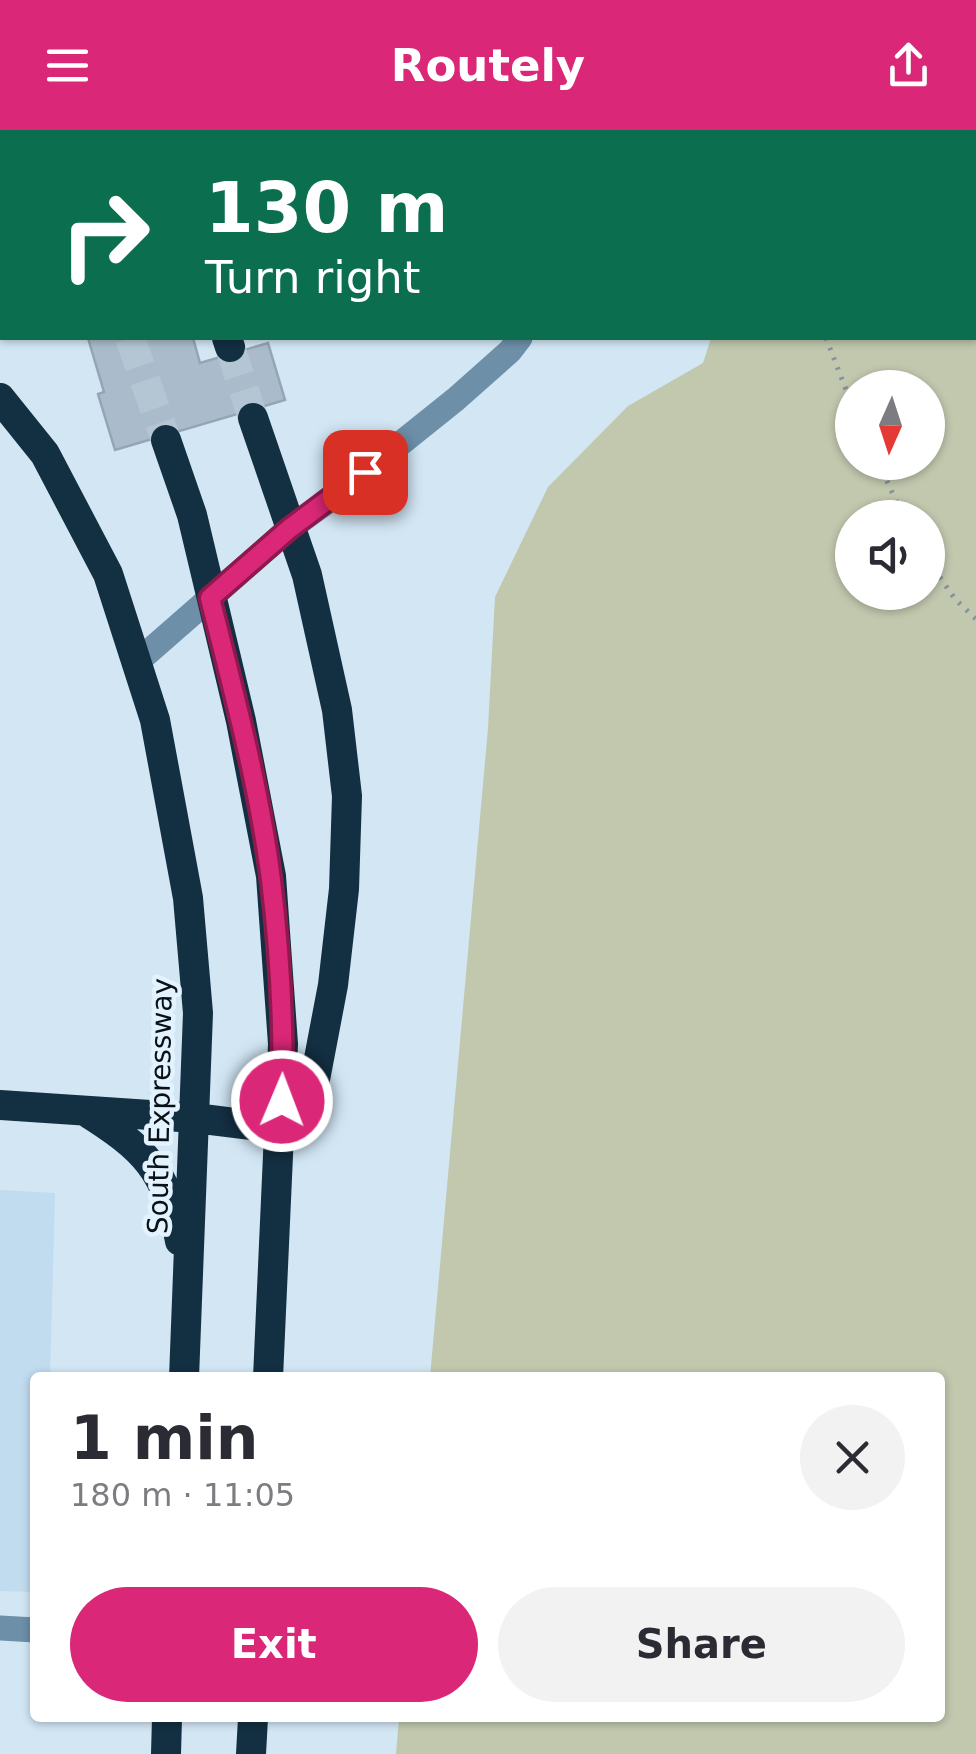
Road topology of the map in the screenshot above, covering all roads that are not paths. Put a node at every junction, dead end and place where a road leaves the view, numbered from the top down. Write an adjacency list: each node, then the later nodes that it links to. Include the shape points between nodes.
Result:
1 (518, 340): 5 (street, via 456,399)
2 (0, 398): 7 (highway, South Expressway, via 46,454 108,574)
3 (252, 418): 5 (highway)
4 (166, 440): 6 (highway)
5 (289, 529): 6 (street); 11 (highway, via 307,575 337,710 347,796 334,985 313,1090)
6 (210, 598): 7 (street); 11 (highway, via 271,876 284,1044)
7 (136, 662): 10 (highway, South Expressway, via 155,720 188,898 198,1013)
8 (0, 1104): 9 (highway)
9 (82, 1109): 10 (highway); 12 (highway, via 154,1166 175,1212)
10 (195, 1118): 11 (highway); 12 (highway, South Expressway)
11 (282, 1130): 14 (highway)
12 (189, 1286): 13 (highway, South Expressway)
13 (184, 1372)
14 (268, 1372)
15 (0, 1628): 16 (street)
16 (30, 1630)
17 (167, 1722): 19 (highway)
18 (253, 1722): 20 (highway)
19 (166, 1754)
20 (251, 1754)

